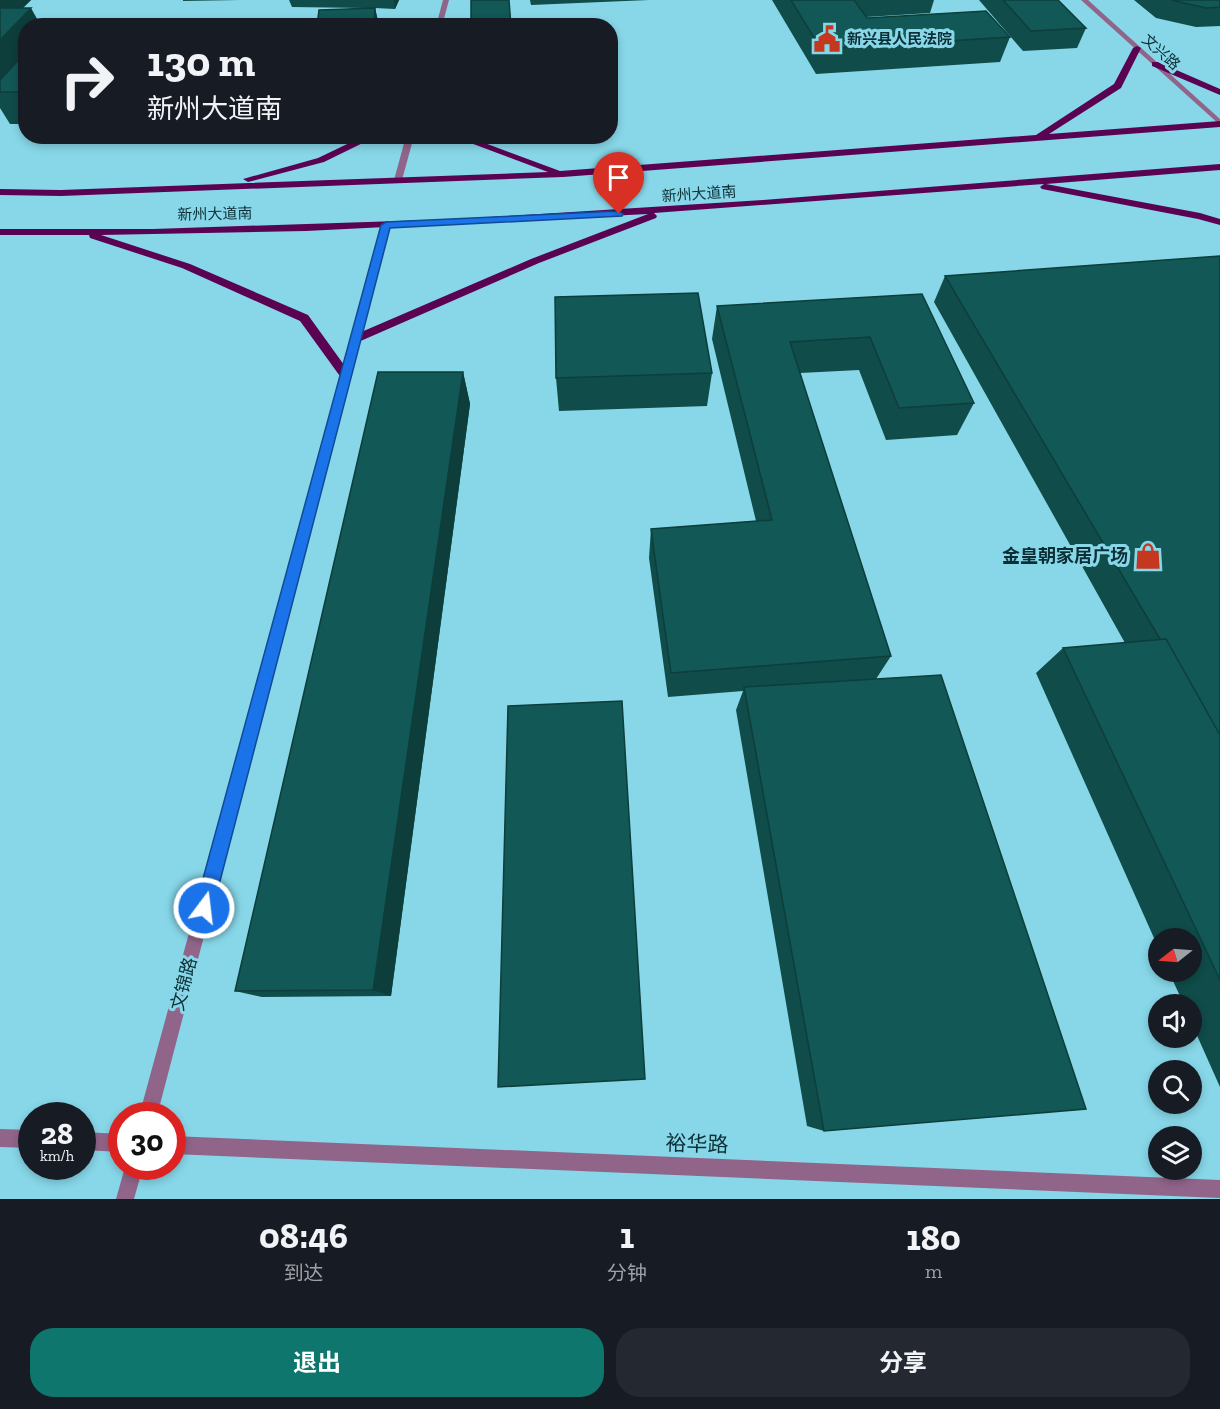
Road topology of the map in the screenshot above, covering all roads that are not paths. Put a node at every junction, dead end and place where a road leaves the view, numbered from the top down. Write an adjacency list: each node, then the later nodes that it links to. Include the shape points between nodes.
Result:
1 (446, 0): 3 (street)
2 (1084, 0): 4 (street, 文兴路)
3 (441, 18)
4 (1137, 48): 5 (street, 文兴路); 8 (main road, via 1118,86)
5 (1155, 64): 6 (main road); 7 (street, 文兴路)
6 (1220, 92)
7 (1220, 124): 8 (main road, 新州大道南)
8 (1036, 138): 13 (main road, 新州大道南)
9 (356, 144): 16 (main road, via 321,160)
10 (408, 144): 14 (street)
11 (479, 144): 13 (main road)
12 (1220, 167): 15 (main road, 新州大道南)
13 (563, 174): 14 (main road, 新州大道南)
14 (398, 180): 16 (main road, 新州大道南)
15 (1024, 183): 18 (main road, 新州大道南); 19 (main road)
16 (211, 187): 17 (main road, 新州大道南)
17 (0, 192)
18 (665, 212): 20 (main road, 新州大道南); 23 (main road, via 535,261)
19 (1220, 222)
20 (386, 225): 22 (main road, 新州大道南); 23 (street, 文锦路)
21 (0, 232): 22 (main road, 新州大道南)
22 (83, 232): 24 (main road, via 186,266 304,318)
23 (356, 339): 24 (street, 文锦路)
24 (346, 376): 25 (street, 文锦路)
25 (152, 1102)
26 (0, 1137): 27 (street)
27 (18, 1138)
28 (186, 1146): 30 (street, 裕华路)
29 (130, 1180): 31 (street)
30 (1220, 1189)
31 (125, 1199)

